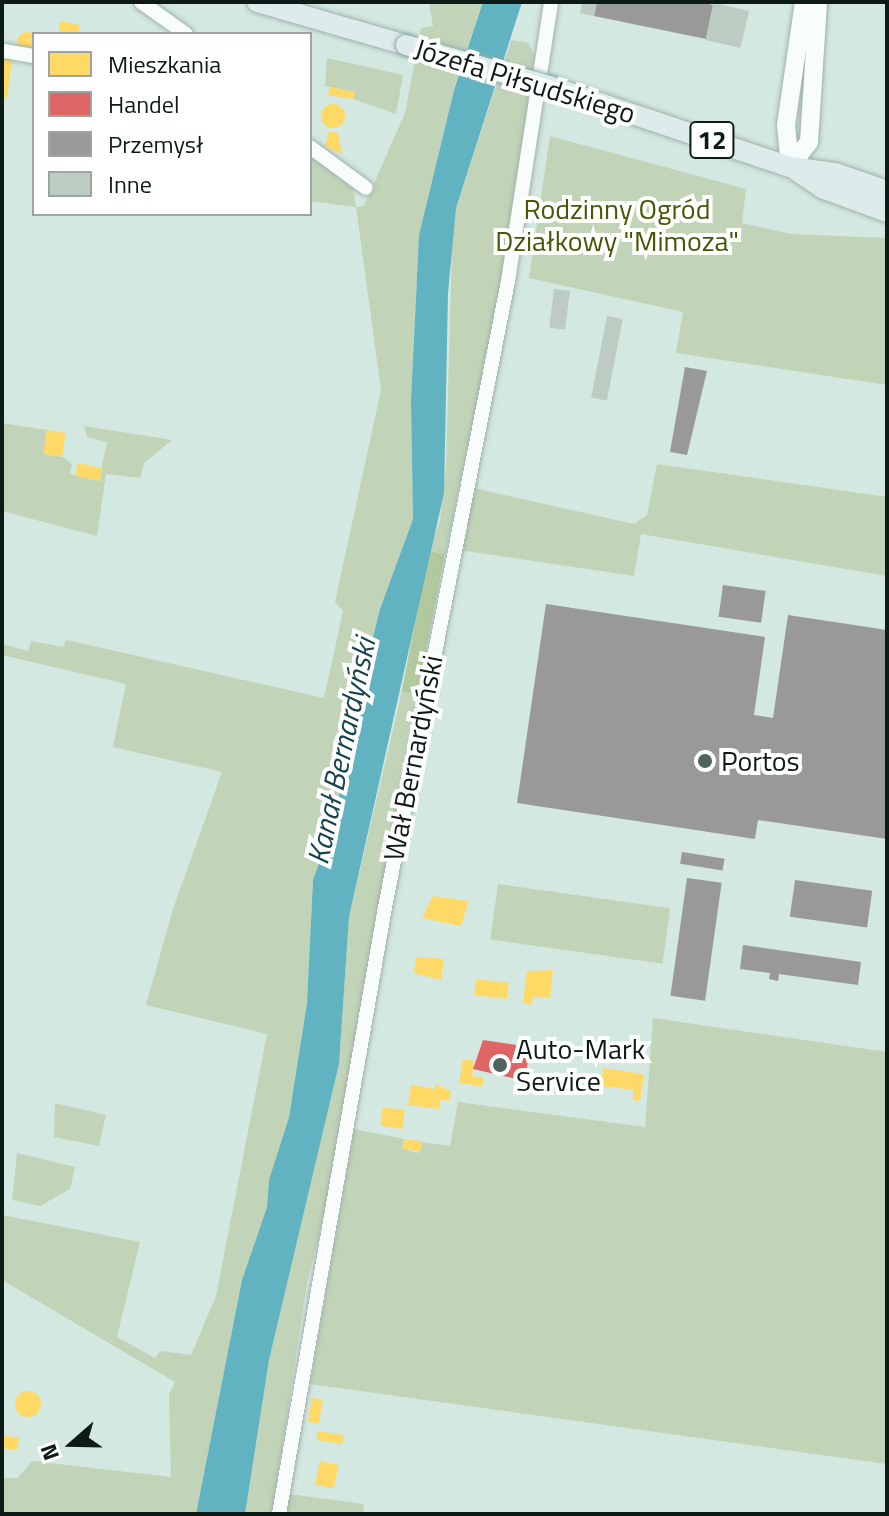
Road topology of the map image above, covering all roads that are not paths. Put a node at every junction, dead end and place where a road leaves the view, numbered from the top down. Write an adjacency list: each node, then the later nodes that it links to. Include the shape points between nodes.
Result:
1 (141, 2): 6 (street)
2 (257, 2): 10 (main road, Józefa Piłsudskiego / 12, bridge, via 552,87)
3 (551, 2): 14 (street, Wał Bernardyński, via 508,281 385,907)
4 (804, 2): 10 (main road, via 786,125)
5 (818, 2): 10 (main road, via 809,142)
6 (183, 32)
7 (5, 51): 8 (street)
8 (32, 56)
9 (312, 148): 11 (street)
10 (790, 167): 12 (main road, Józefa Piłsudskiego / 12, via 835,173); 13 (main road, Józefa Piłsudskiego / 12, via 822,188)
11 (366, 188)
12 (887, 191)
13 (887, 212)
14 (279, 1514)

